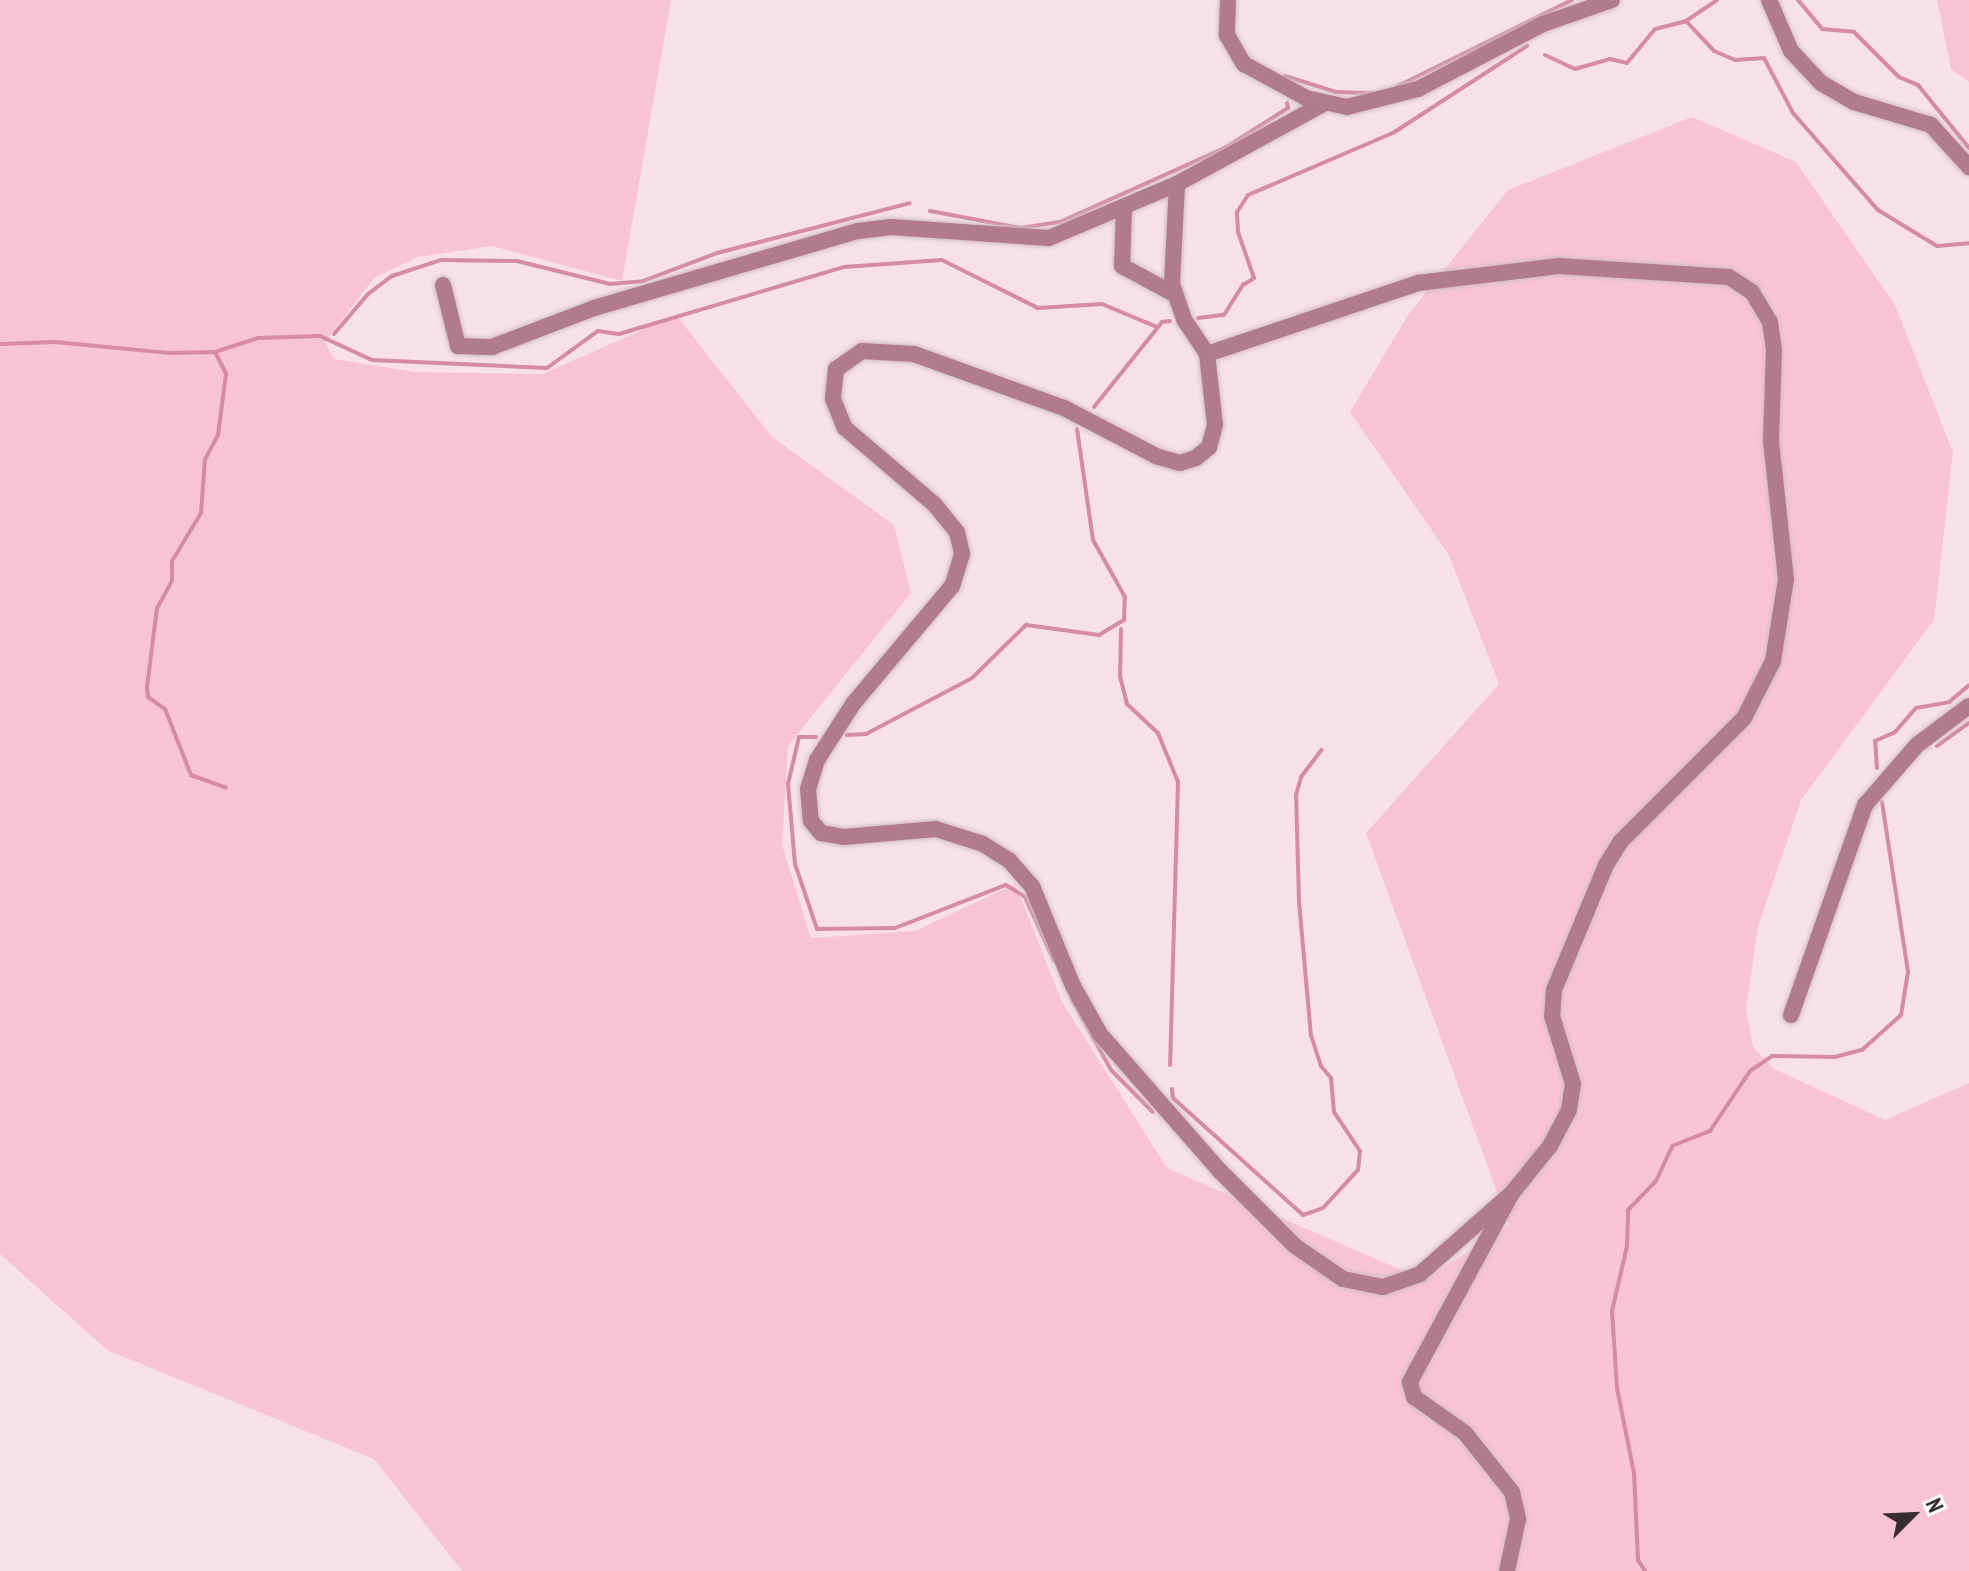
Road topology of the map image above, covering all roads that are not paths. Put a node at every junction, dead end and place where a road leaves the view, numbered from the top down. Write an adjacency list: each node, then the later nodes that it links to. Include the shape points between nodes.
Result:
1 (1228, 0): 4 (street, via 1224,23 1239,59 1263,77)
2 (1612, 0): 4 (street, via 1543,24 1395,98 1363,106)
3 (1769, 0): 5 (street, via 1791,51 1821,83 1854,102 1931,125)
4 (1323, 104): 6 (street)
5 (1969, 167)
6 (1177, 184): 7 (street); 9 (street, via 1170,259)
7 (1124, 207): 8 (street, via 1041,238 911,228 858,231 594,308 492,347 458,346); 9 (street, via 1122,266)
8 (443, 285)
9 (1174, 294): 10 (street)
10 (1207, 354): 13 (street, via 1418,283 1559,266 1729,277 1752,292 1770,322 1771,441 1786,596 1773,661 1744,718 1621,841 1606,865 1554,990 1552,1016 1571,1070 1569,1110 1550,1146); 13 (street, via 1215,434 1205,452 1180,463 1064,408 914,354 862,351 839,364 833,399 845,428 935,505 957,532 962,554 952,586 860,695 817,760 808,789 811,821 821,833 844,837 936,829 983,844 1009,860 1032,886 1100,1034 1220,1171 1295,1246 1343,1279 1383,1287 1420,1274)
11 (1969, 706): 12 (street, via 1917,745 1865,805)
12 (1791, 1015)
13 (1512, 1193): 14 (street, via 1410,1382 1414,1397 1465,1433 1512,1492 1518,1519)
14 (1507, 1571)

